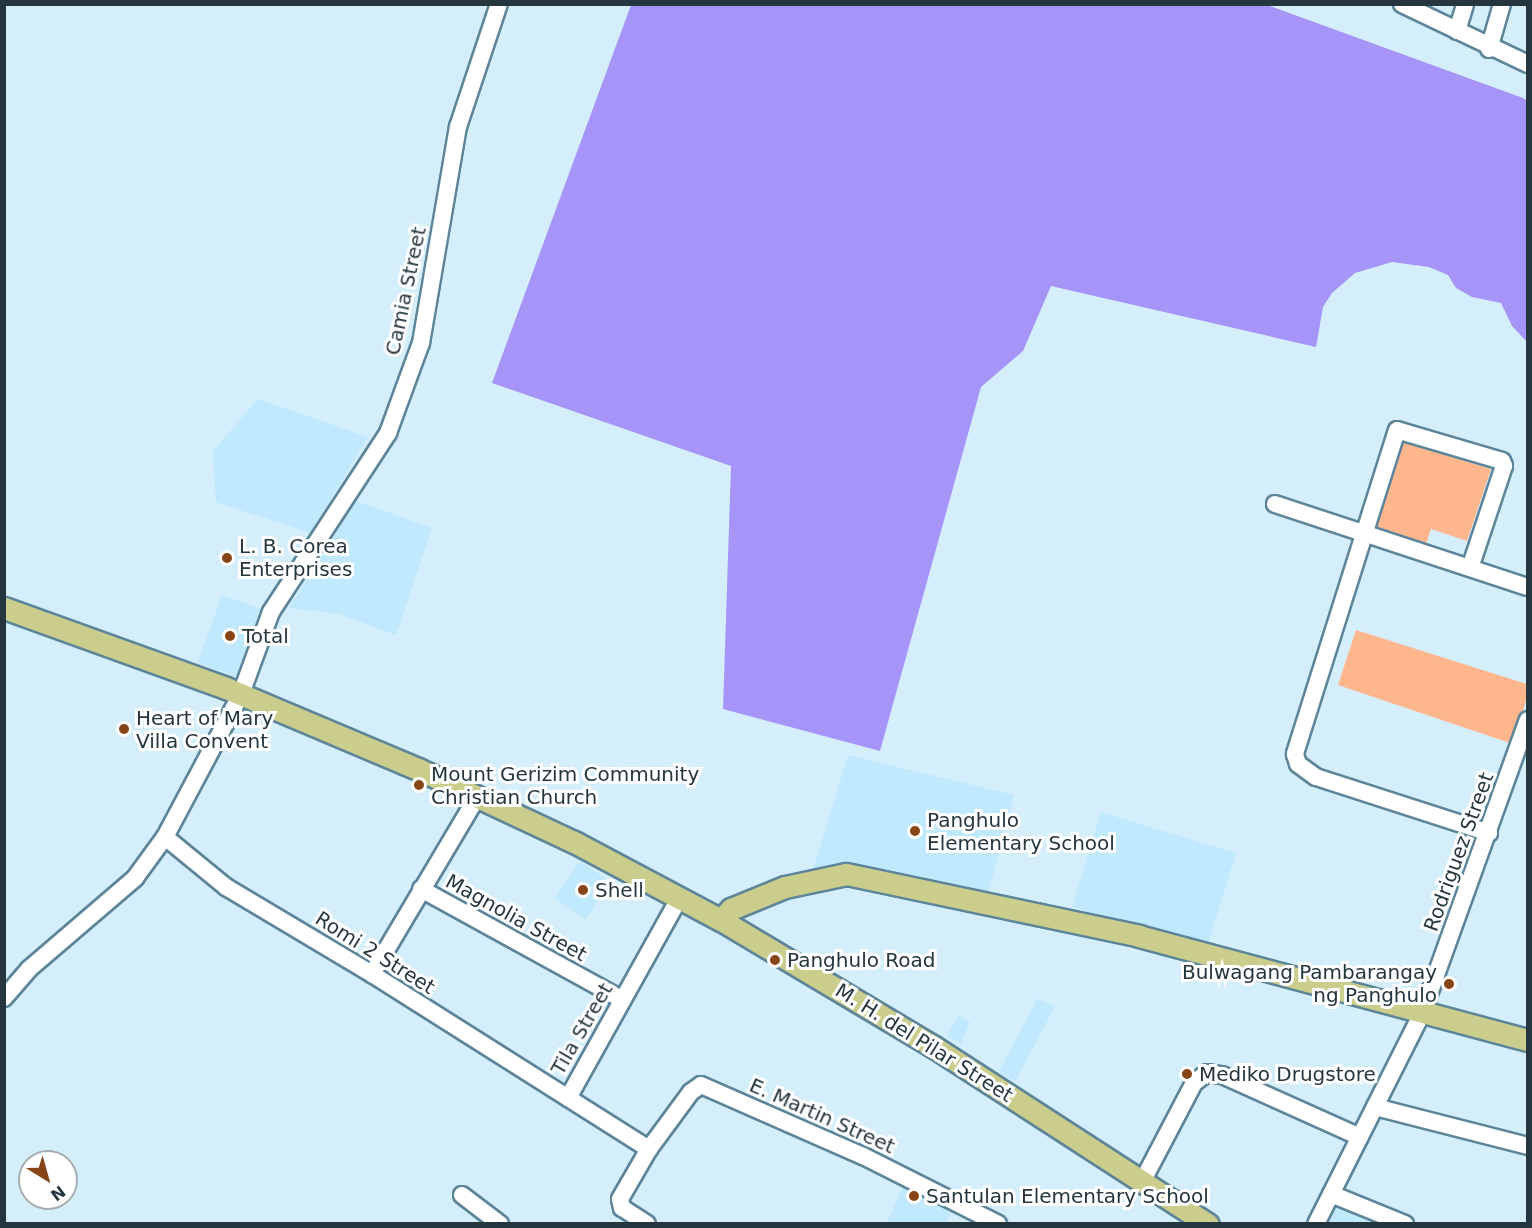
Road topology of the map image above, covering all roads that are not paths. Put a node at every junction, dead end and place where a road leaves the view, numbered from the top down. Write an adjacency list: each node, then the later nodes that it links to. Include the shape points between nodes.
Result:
1 (499, 4): 13 (street, Camia Street, via 458,127 422,343 397,411 388,433 271,612)
2 (1465, 4): 5 (street)
3 (1502, 4): 6 (street)
4 (1412, 7): 5 (street)
5 (1457, 31): 6 (street)
6 (1490, 49): 7 (street)
7 (1527, 64)
8 (1275, 504): 9 (street)
9 (1365, 533): 10 (street); 10 (street, via 1397,430 1498,458 1504,466); 16 (street, via 1296,744 1298,764 1316,777)
10 (1470, 568): 11 (street)
11 (1527, 587)
12 (4, 608): 13 (main road, M. H. del Pilar Street)
13 (241, 694): 15 (main road, M. H. del Pilar Street); 17 (street, Camia Street)
14 (1527, 720): 16 (street, Rodriguez Street)
15 (477, 797): 18 (street); 19 (main road, M. H. del Pilar Street)
16 (1489, 833): 24 (street, Rodriguez Street)
17 (165, 837): 21 (street, Romi 2 Street, via 226,887); 22 (street, Camia Street, via 135,878 37,962)
18 (421, 889): 21 (street); 23 (street, Magnolia Street)
19 (680, 897): 20 (main road, M. H. del Pilar Street); 23 (street, Tila Street)
20 (721, 920): 24 (main road, via 731,909 785,887 846,874 1138,936); 31 (main road, M. H. del Pilar Street, via 933,1047)
21 (372, 974): 26 (street, Romi 2 Street)
22 (4, 998)
23 (623, 1000): 26 (street, Tila Street)
24 (1423, 1011): 25 (main road); 27 (street, Rodriguez Street)
25 (1527, 1040)
26 (568, 1098): 30 (street, Tila Street)
27 (1375, 1107): 28 (street, Rodriguez Street); 29 (street)
28 (1360, 1137): 31 (street, via 1222,1075 1207,1073 1194,1083); 32 (street, Rodriguez Street)
29 (1527, 1146)
30 (650, 1149): 34 (street, via 620,1199); 37 (street, E. Martin Street, via 691,1092 701,1085 863,1156)
31 (1142, 1182): 38 (main road, M. H. del Pilar Street)
32 (1331, 1194): 39 (street, Rodriguez Street); 40 (street)
33 (462, 1195): 35 (street)
34 (627, 1219): 36 (street)
35 (500, 1224)
36 (647, 1224)
37 (998, 1224)
38 (1208, 1224)
39 (1316, 1224)
40 (1405, 1224)

